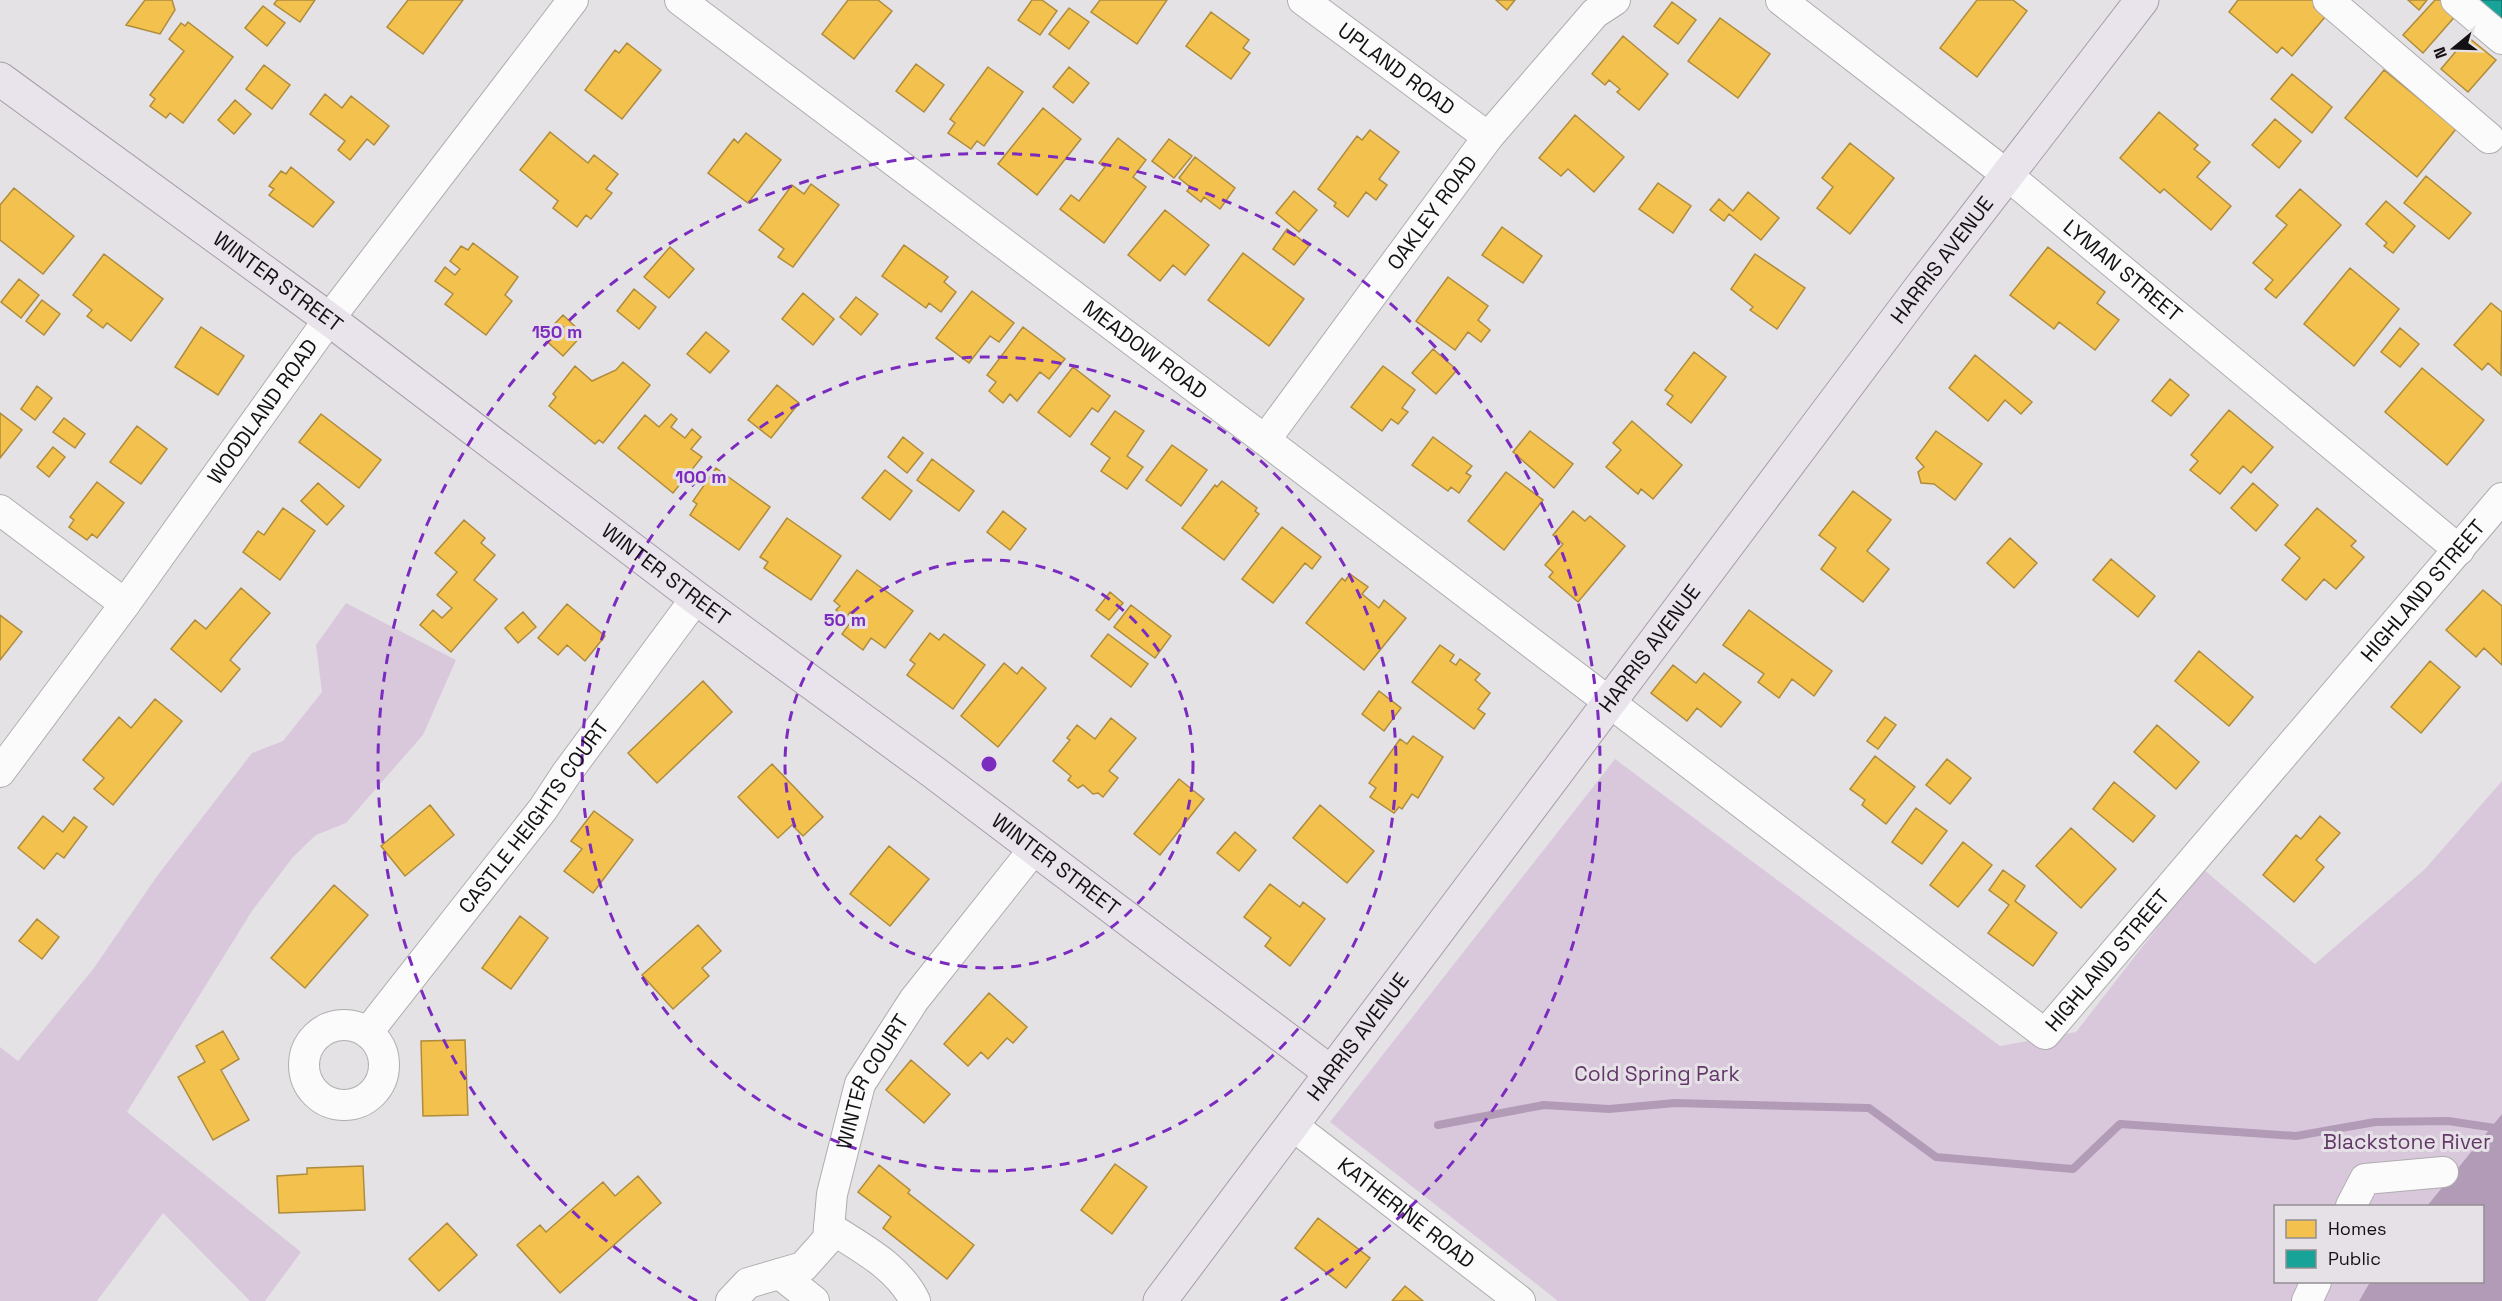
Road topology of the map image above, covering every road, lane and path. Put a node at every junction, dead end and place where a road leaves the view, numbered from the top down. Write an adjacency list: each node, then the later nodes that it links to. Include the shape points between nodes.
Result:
1 (573, 0): 14 (street, WOODLAND ROAD)
2 (680, 0): 15 (street, MEADOW ROAD)
3 (1303, 0): 11 (street, UPLAND ROAD)
4 (1615, 0): 11 (street, OAKLEY ROAD, via 1595,13)
5 (1782, 0): 13 (street, LYMAN STREET)
6 (2142, 0): 13 (main road, HARRIS AVENUE)
7 (2328, 0): 12 (street)
8 (2456, 0): 9 (street)
9 (2502, 39)
10 (0, 79): 14 (main road, WINTER STREET)
11 (1488, 137): 15 (street, OAKLEY ROAD)
12 (2488, 138)
13 (2006, 174): 18 (street, LYMAN STREET); 21 (main road, HARRIS AVENUE)
14 (329, 319): 19 (main road, WINTER STREET); 20 (street, WOODLAND ROAD)
15 (1265, 440): 21 (street, MEADOW ROAD)
16 (2502, 498): 18 (street, HIGHLAND STREET)
17 (0, 510): 20 (street)
18 (2459, 550): 21 (street, HIGHLAND STREET, via 2045,1034)
19 (696, 598): 23 (main road, WINTER STREET); 24 (street, CASTLE HEIGHTS COURT, via 543,809)
20 (125, 604): 22 (street, WOODLAND ROAD)
21 (1609, 702): 25 (main road, HARRIS AVENUE)
22 (0, 771)
23 (1034, 849): 25 (main road, WINTER STREET); 29 (street, WINTER COURT, via 914,1000 860,1084 832,1194)
24 (368, 1032)
25 (1330, 1072): 26 (main road, HARRIS AVENUE)
26 (1292, 1125): 35 (main road, HARRIS AVENUE); 36 (street, KATHERINE ROAD)
27 (2443, 1172): 28 (street, via 2365,1179)
28 (2352, 1205)
29 (829, 1227): 30 (street, WINTER COURT, via 828,1239 803,1267); 34 (street, via 890,1267)
30 (780, 1274): 32 (street, WINTER COURT, via 748,1283); 33 (street)
31 (2315, 1283): 37 (street)
32 (731, 1301)
33 (814, 1301)
34 (915, 1301)
35 (1160, 1301)
36 (1520, 1301)
37 (2307, 1301)

